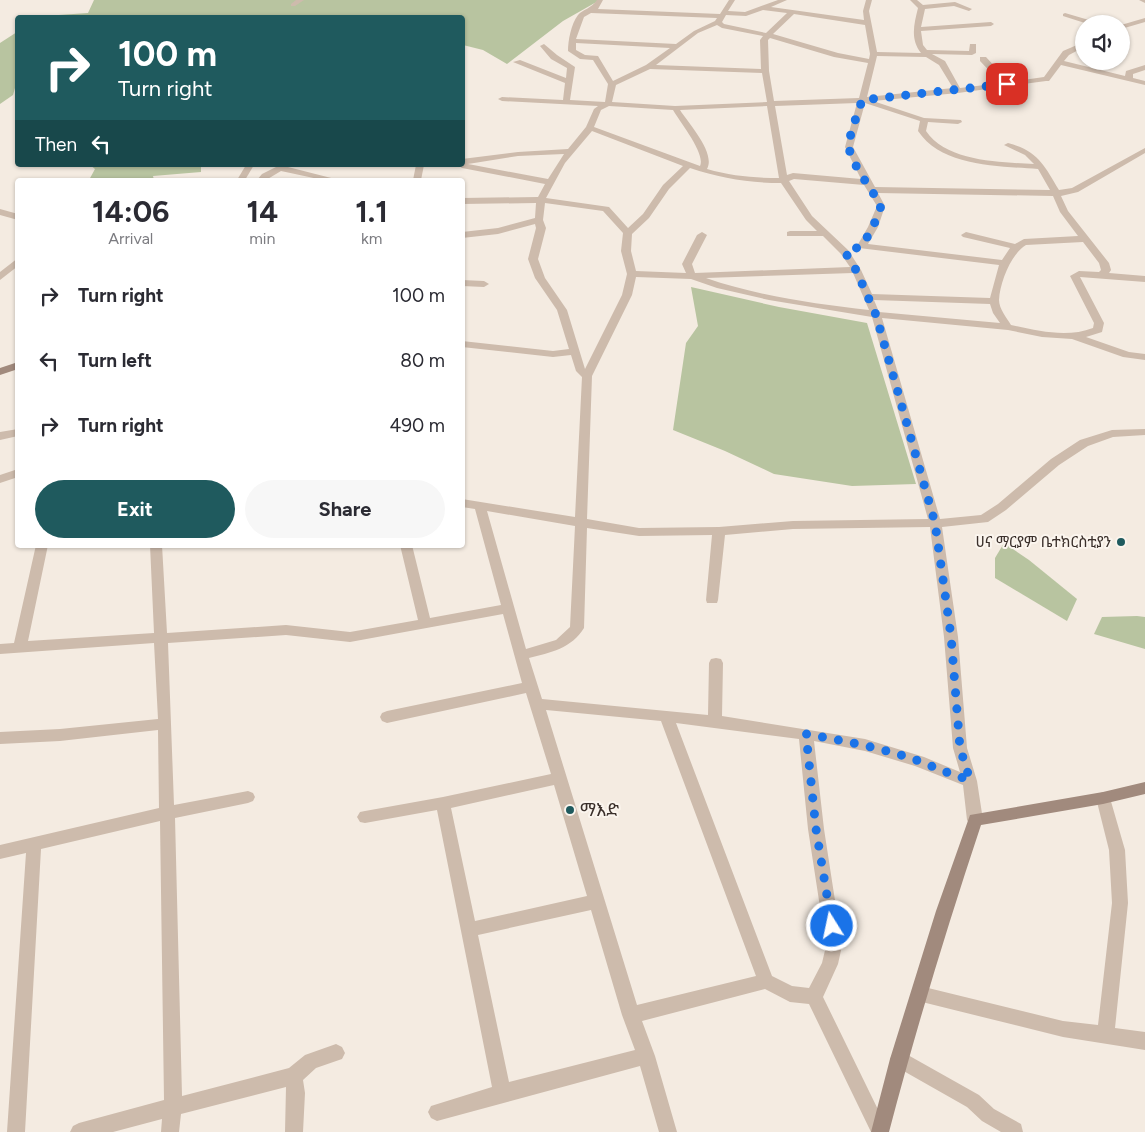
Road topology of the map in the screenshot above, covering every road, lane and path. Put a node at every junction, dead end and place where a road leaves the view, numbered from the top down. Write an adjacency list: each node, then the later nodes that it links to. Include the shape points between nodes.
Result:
1 (301, 0): 7 (street)
2 (600, 0): 11 (street)
3 (732, 0): 14 (street)
4 (784, 0): 9 (street)
5 (869, 0): 17 (street, via 866,5)
6 (914, 0): 8 (street)
7 (293, 5)
8 (922, 7): 10 (street, via 955,4); 20 (street)
9 (764, 8): 12 (street); 14 (street)
10 (969, 9)
11 (590, 11): 14 (street); 23 (street, via 581,16)
12 (791, 12): 17 (street); 22 (street)
13 (1066, 15): 15 (street)
14 (721, 17): 22 (street, via 722,26); 25 (street)
15 (1075, 18)
16 (1145, 20): 19 (street)
17 (868, 23): 28 (street)
18 (990, 24): 20 (street)
19 (1130, 24): 21 (street)
20 (917, 29): 29 (street, via 917,39)
21 (1145, 30)
22 (768, 35): 32 (street); 36 (street, via 764,40)
23 (572, 41): 25 (street); 40 (street, via 572,51 595,58)
24 (544, 46): 38 (street, via 554,57 571,67)
25 (678, 46): 34 (street)
26 (973, 46): 29 (street, via 972,53)
27 (1075, 48): 33 (street)
28 (874, 54): 29 (street); 32 (street)
29 (927, 54): 42 (street, via 942,63)
30 (983, 60): 41 (street)
31 (517, 62): 38 (street)
32 (872, 62): 44 (street)
33 (1059, 62): 37 (street); 41 (street, via 1046,79)
34 (649, 67): 36 (street); 40 (street)
35 (1145, 67): 37 (street, via 1129,73)
36 (765, 71): 47 (street)
37 (1129, 79): 39 (street)
38 (569, 82): 45 (street)
39 (1145, 83)
40 (612, 84): 46 (street)
41 (1007, 84): 42 (street)
42 (958, 91): 44 (street)
43 (502, 99): 45 (street)
44 (862, 100): 47 (street); 49 (street); 68 (street, via 849,147)
45 (566, 102): 46 (street)
46 (608, 104): 48 (street); 51 (street, via 598,108)
47 (771, 104): 48 (street); 66 (street)
48 (675, 108): 62 (street, via 705,154 706,163)
49 (924, 120): 50 (street); 61 (street, via 924,137 934,145 991,164)
50 (958, 122)
51 (590, 128): 54 (street); 57 (street)
52 (1008, 145): 61 (street, via 1028,153)
53 (1145, 150): 70 (street, via 1074,190)
54 (569, 151): 55 (street, via 518,154); 67 (street)
55 (465, 163)
56 (465, 164): 67 (street)
57 (689, 165): 62 (street); 76 (street)
58 (249, 167): 63 (street)
59 (281, 167): 64 (street)
60 (287, 167): 65 (street)
61 (1042, 167): 70 (street)
62 (702, 170): 66 (street)
63 (242, 178)
64 (263, 178)
65 (328, 178)
66 (784, 180): 68 (street, via 799,177); 78 (street, via 800,206)
67 (550, 182): 71 (street)
68 (865, 182): 69 (street)
69 (874, 190): 70 (street); 83 (street, via 881,206)
70 (1056, 193): 82 (street, via 1064,212)
71 (541, 200): 72 (street); 75 (street); 76 (street, via 606,209)
72 (465, 201)
73 (0, 212): 74 (street)
74 (15, 215)
75 (539, 220): 79 (street, via 498,231); 102 (street, via 541,228 534,267 562,310)
76 (628, 233): 89 (street, via 626,251)
77 (790, 234): 78 (street)
78 (826, 234): 85 (street)
79 (465, 235)
80 (702, 235): 91 (street, via 687,264)
81 (966, 235): 84 (street)
82 (1083, 238): 84 (street, via 1030,241); 90 (street, via 1104,263 1106,270)
83 (862, 246): 85 (street); 86 (street)
84 (1016, 247): 86 (street)
85 (845, 252): 88 (street)
86 (1004, 263): 97 (street)
87 (15, 264): 92 (street)
88 (856, 270): 91 (street); 96 (street)
89 (632, 274): 91 (street); 106 (street, via 625,301)
90 (1102, 275): 93 (street); 100 (street, via 1075,276 1100,326 1094,332)
91 (692, 276): 98 (street, via 710,284 787,301)
92 (0, 277)
93 (1145, 278)
94 (465, 283): 95 (street)
95 (484, 284)
96 (868, 297): 97 (street); 98 (street)
97 (994, 301): 99 (street)
98 (876, 315): 99 (street); 115 (street)
99 (1008, 327): 100 (street)
100 (1073, 336): 103 (street, via 1128,355)
101 (465, 344): 102 (street, via 553,354)
102 (576, 351): 106 (street, via 582,371)
103 (1145, 357)
104 (15, 365): 105 (street)
105 (0, 372)
106 (587, 376): 114 (street)
107 (1145, 432): 115 (street, via 1112,434 1084,443 984,519)
108 (15, 433): 109 (street)
109 (0, 436)
110 (15, 474): 111 (street)
111 (0, 479)
112 (465, 504): 113 (street)
113 (480, 506): 114 (street); 121 (street)
114 (581, 521): 116 (street, via 638,532); 126 (street, via 577,628 565,641)
115 (935, 523): 116 (street, via 793,525); 137 (street, via 951,636 960,748)
116 (719, 532): 120 (street)
117 (41, 548): 124 (street)
118 (156, 548): 123 (street)
119 (407, 548): 122 (street)
120 (712, 600)
121 (509, 608): 122 (street); 126 (street)
122 (425, 624): 123 (street, via 350,637 303,631)
123 (160, 638): 124 (street); 133 (street)
124 (20, 647): 125 (street)
125 (0, 649)
126 (521, 655): 128 (street)
127 (716, 662): 132 (street)
128 (530, 687): 129 (street); 131 (street)
129 (537, 704): 130 (street); 136 (street)
130 (666, 716): 132 (street); 149 (street)
131 (388, 717)
132 (715, 720): 134 (street)
133 (165, 724): 135 (street); 142 (street)
134 (806, 734): 137 (street, via 865,745); 151 (street, via 816,829 834,946 830,964)
135 (0, 738)
136 (560, 778): 141 (street); 147 (street)
137 (970, 780): 144 (street)
138 (1145, 788): 140 (street)
139 (248, 797): 142 (street)
140 (1103, 798): 144 (street); 153 (street, via 1117,850 1120,903)
141 (444, 803): 143 (street); 148 (street)
142 (167, 813): 145 (street); 160 (street)
143 (365, 817)
144 (975, 820): 150 (street)
145 (34, 845): 146 (street); 163 (street)
146 (0, 852)
147 (596, 900): 148 (street); 152 (street)
148 (468, 930): 159 (street)
149 (766, 981): 151 (street, via 790,994); 152 (street)
150 (920, 994): 153 (street, via 1063,1029); 157 (street)
151 (814, 997): 168 (street)
152 (631, 1015): 156 (street)
153 (1106, 1035): 154 (street)
154 (1145, 1041)
155 (336, 1053): 158 (street, via 311,1061)
156 (646, 1056): 159 (street); 167 (street)
157 (899, 1059): 162 (street); 168 (street)
158 (294, 1076): 160 (street); 166 (street)
159 (502, 1093): 161 (street)
160 (173, 1106): 164 (street); 165 (street)
161 (437, 1112)
162 (1015, 1130)
163 (16, 1132)
164 (79, 1132)
165 (170, 1132)
166 (294, 1132)
167 (668, 1132)
168 (880, 1132)

